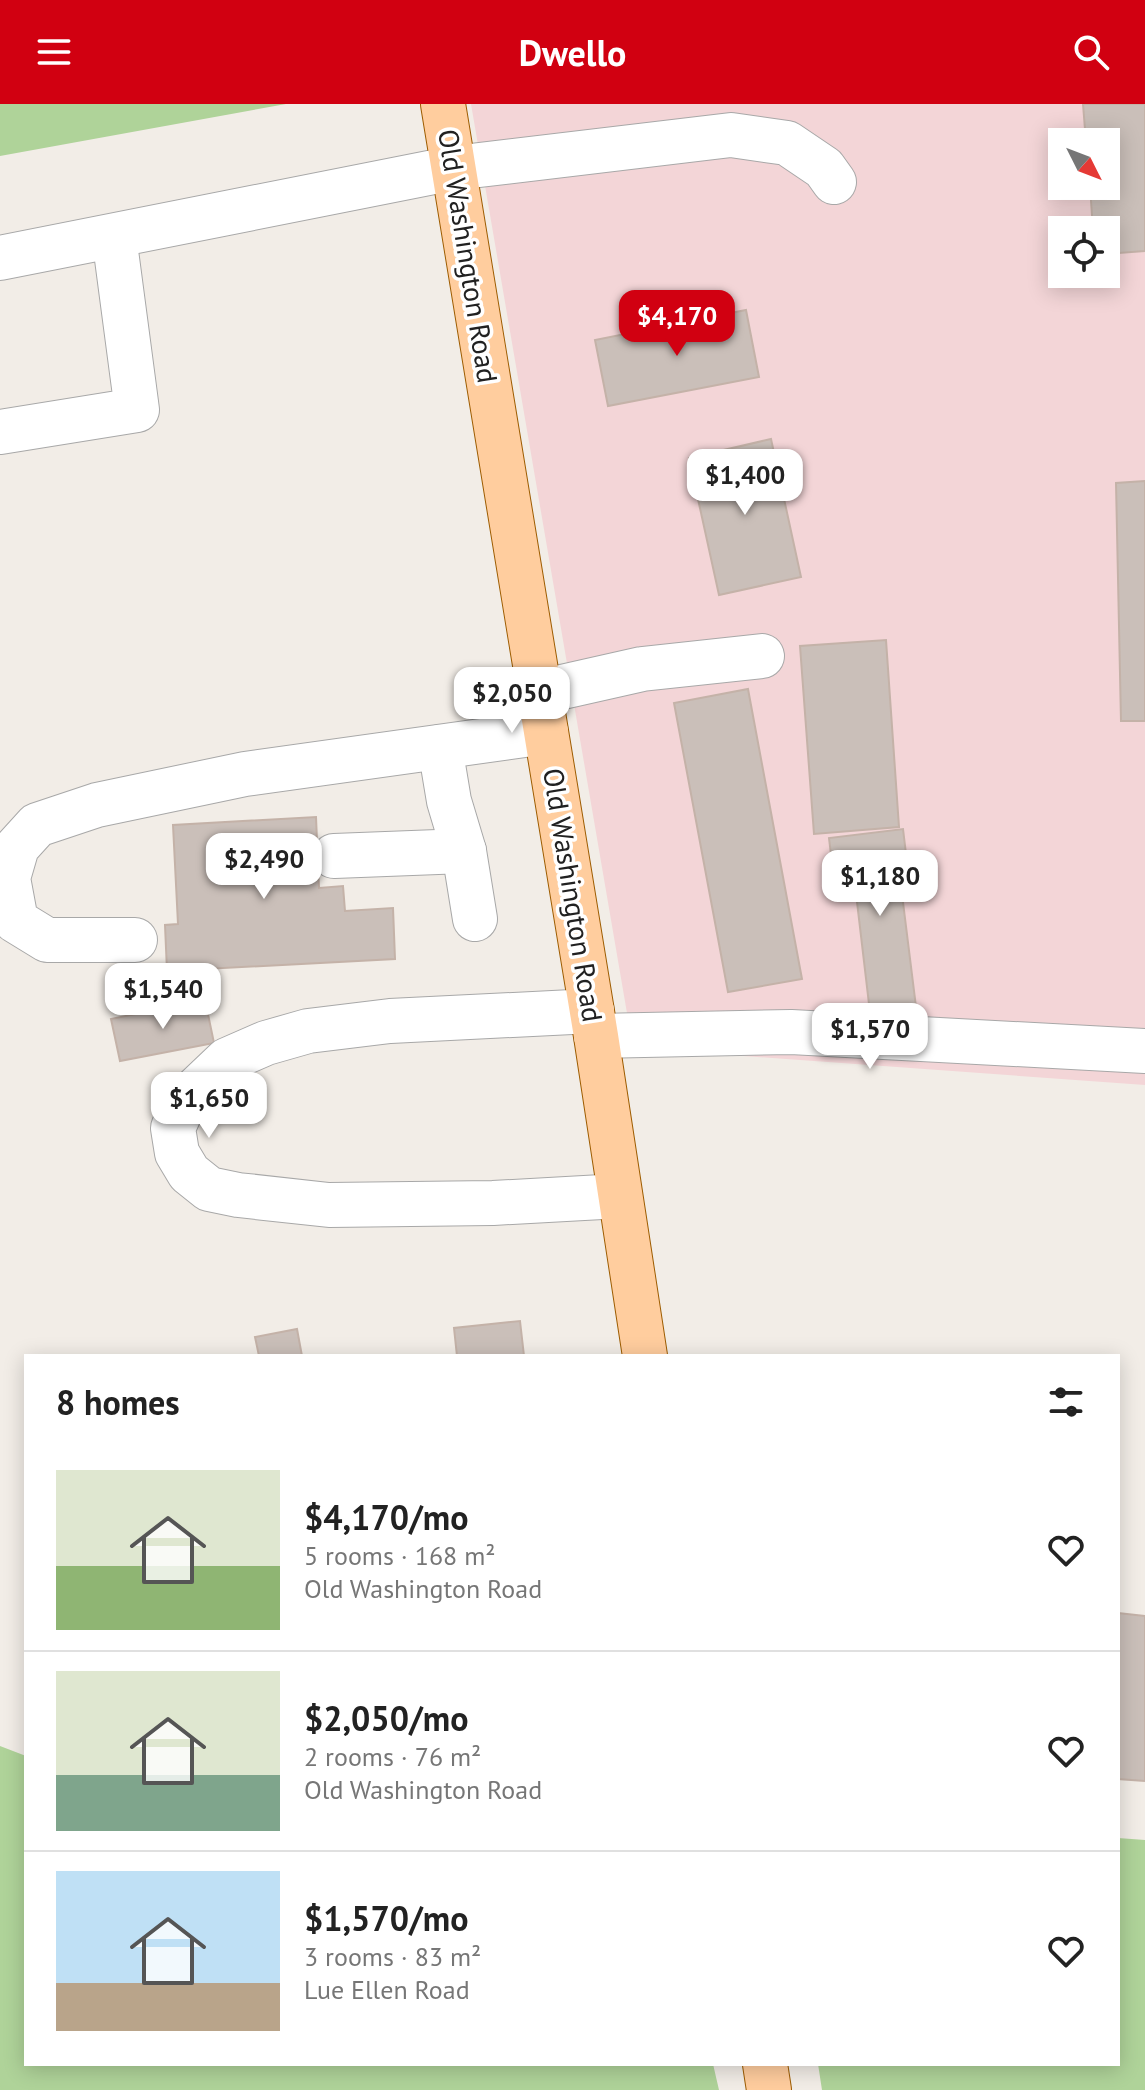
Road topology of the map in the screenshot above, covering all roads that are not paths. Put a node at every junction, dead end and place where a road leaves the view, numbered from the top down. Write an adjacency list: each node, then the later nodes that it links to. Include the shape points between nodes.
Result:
1 (443, 104): 2 (main road, Old Washington Road)
2 (454, 168): 3 (street, via 731,135 787,143 824,168); 4 (street); 8 (main road, Old Washington Road)
3 (834, 182)
4 (114, 236): 5 (street); 6 (street, via 137,410)
5 (0, 258)
6 (0, 432)
7 (762, 656): 8 (street, via 642,669)
8 (543, 712): 9 (street); 14 (main road, Old Washington Road)
9 (440, 747): 10 (street); 13 (street, via 245,774 97,805 37,825 17,847 8,878 16,921 47,940)
10 (464, 851): 11 (street); 12 (street)
11 (334, 856)
12 (475, 919)
13 (135, 940)
14 (594, 1023): 15 (street); 16 (main road, Old Washington Road); 16 (street, via 390,1021 308,1031 227,1060 186,1099 173,1128 177,1153 189,1173 209,1189 238,1195 329,1205)
15 (1145, 1051)
16 (620, 1196): 17 (main road, Old Washington Road)
17 (645, 1354)
18 (765, 2066): 19 (main road)
19 (769, 2090)

